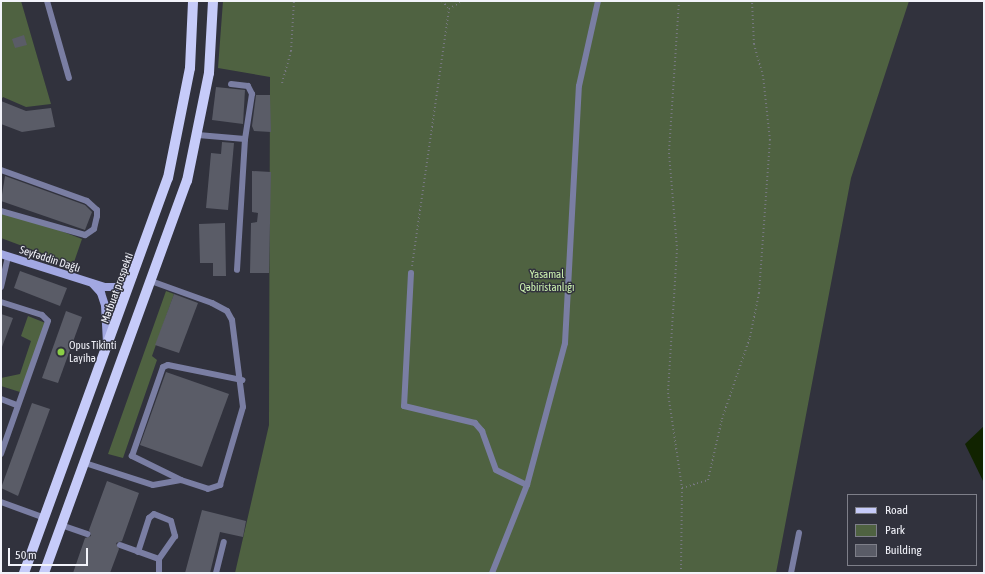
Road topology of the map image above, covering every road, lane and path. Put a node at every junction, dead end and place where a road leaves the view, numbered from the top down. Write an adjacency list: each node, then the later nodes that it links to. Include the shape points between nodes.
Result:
1 (47, 1): 11 (lane)
2 (193, 1): 21 (main road, Mətbuat prospekti, via 190,68 174,152 159,209)
3 (213, 1): 14 (main road, via 212,45)
4 (294, 1): 12 (path, via 291,51)
5 (442, 1): 10 (path)
6 (462, 1): 10 (path)
7 (598, 1): 33 (lane, via 579,86 565,343)
8 (679, 1): 34 (path, via 669,153 677,249 668,393)
9 (752, 1): 34 (path, via 754,44 763,76 770,140 759,293 750,337 722,419 708,480)
10 (449, 9): 20 (path)
11 (69, 78)
12 (282, 83)
13 (230, 84): 15 (lane, via 252,90)
14 (198, 135): 15 (lane); 22 (main road, via 187,181)
15 (246, 139): 19 (lane)
16 (1, 170): 17 (lane, via 87,201 97,210 97,216 94,229 85,235)
17 (1, 211)
18 (4, 255): 23 (street, Seyfəddin Dağlı); 24 (lane)
19 (237, 270)
20 (411, 273): 33 (lane, via 404,406 475,423 482,431 496,470)
21 (135, 274): 23 (street, Seyfəddin Dağlı, via 117,287); 26 (main road, Mətbuat prospekti)
22 (151, 281): 27 (lane, via 227,311); 31 (main road)
23 (92, 284): 26 (street, via 101,292 105,305)
24 (1, 287)
25 (1, 302): 29 (lane, via 42,315 48,321)
26 (108, 348): 36 (main road, Mətbuat prospekti)
27 (242, 380): 32 (lane, via 242,419 220,485 208,489); 32 (lane, via 168,365 163,367 132,456)
28 (1, 399): 29 (lane)
29 (17, 405): 30 (lane)
30 (1, 454)
31 (85, 463): 32 (lane, via 153,485); 37 (main road)
32 (181, 480)
33 (527, 485): 48 (lane)
34 (682, 488): 49 (path)
35 (1, 502): 36 (lane)
36 (45, 518): 44 (main road, Mətbuat prospekti)
37 (61, 525): 39 (lane); 45 (main road)
38 (799, 533): 50 (lane)
39 (87, 534)
40 (224, 542): 47 (lane)
41 (120, 546): 42 (lane)
42 (138, 552): 43 (lane); 43 (lane, via 149,518 154,514 163,516 174,525 175,536)
43 (159, 559): 46 (lane)
44 (24, 573)
45 (44, 573)
46 (159, 573)
47 (216, 573)
48 (492, 573)
49 (681, 573)
50 (791, 573)

